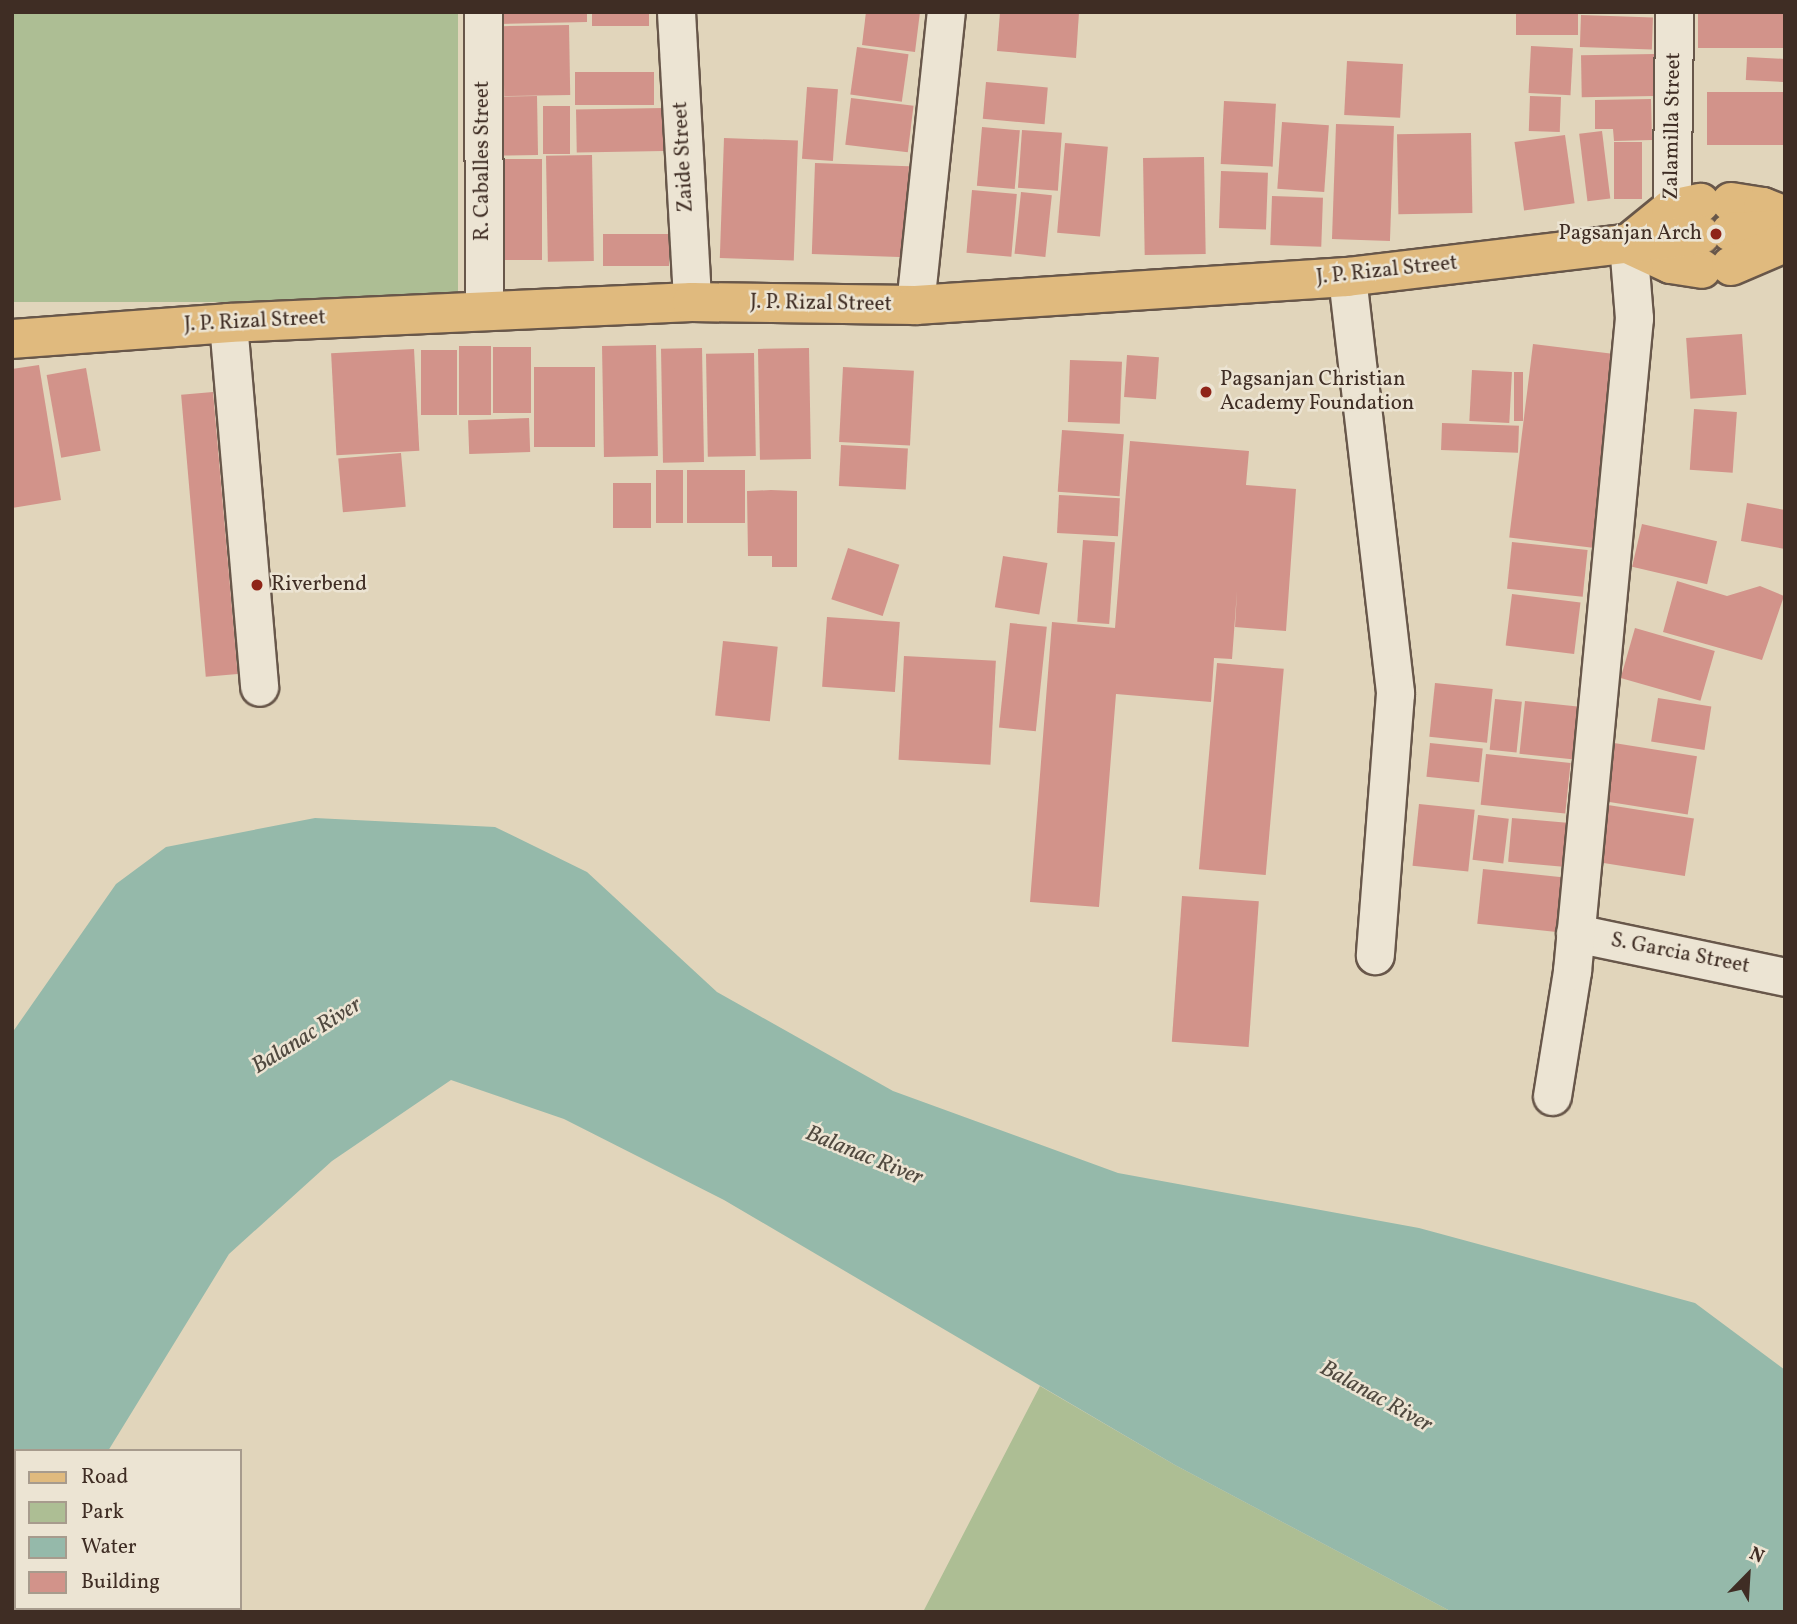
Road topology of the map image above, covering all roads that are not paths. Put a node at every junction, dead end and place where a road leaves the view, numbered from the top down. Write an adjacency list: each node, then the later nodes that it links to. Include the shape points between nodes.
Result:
1 (483, 12): 13 (street, R. Caballes Street)
2 (676, 12): 11 (street, Zaide Street)
3 (946, 12): 12 (street)
4 (1674, 12): 7 (street, Zalamilla Street)
5 (1785, 216): 7 (main road, J. P. Rizal Street)
6 (1785, 229): 7 (main road, J. P. Rizal Street)
7 (1705, 232): 8 (main road, J. P. Rizal Street); 9 (main road, J. P. Rizal Street)
8 (1785, 243)
9 (1628, 244): 10 (main road, J. P. Rizal Street); 17 (street, via 1634,318)
10 (1347, 277): 12 (main road, J. P. Rizal Street); 18 (street, via 1395,693)
11 (692, 302): 12 (main road, J. P. Rizal Street); 13 (main road, J. P. Rizal Street)
12 (915, 305)
13 (484, 310): 14 (main road, J. P. Rizal Street)
14 (229, 323): 15 (main road, J. P. Rizal Street); 16 (street)
15 (12, 339)
16 (259, 687)
17 (1575, 933): 19 (street, S. Garcia Street); 20 (street)
18 (1375, 955)
19 (1785, 977)
20 (1552, 1096)

